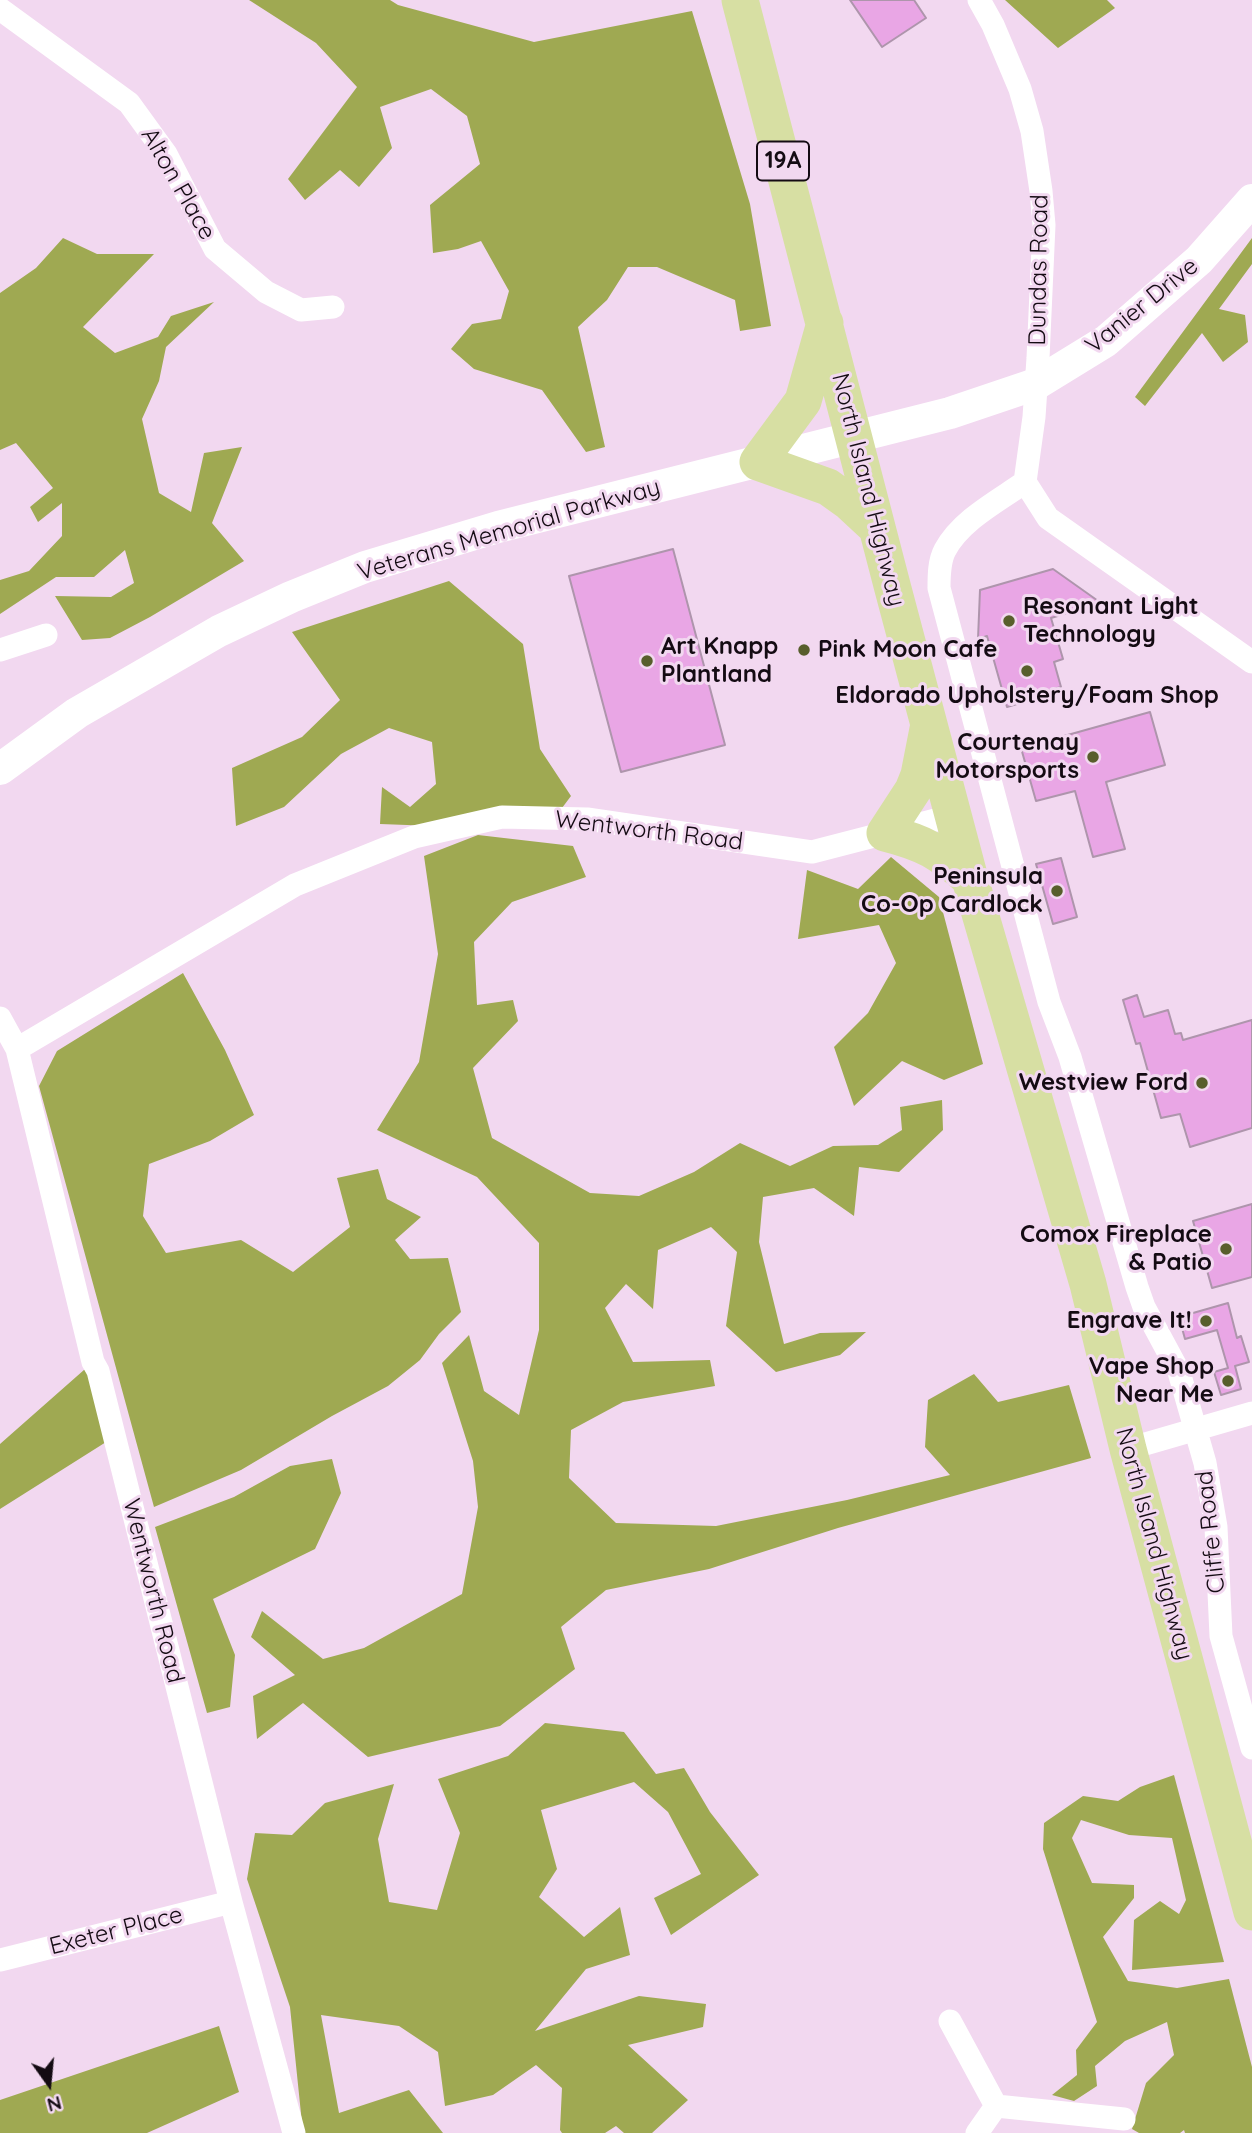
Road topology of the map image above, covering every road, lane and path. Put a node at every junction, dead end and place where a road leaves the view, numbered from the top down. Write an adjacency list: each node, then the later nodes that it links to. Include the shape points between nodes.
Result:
1 (740, 0): 6 (main road, North Island Highway / 19A)
2 (979, 0): 7 (street, Dundas Road, via 1020,89 1041,191 1044,225)
3 (0, 9): 5 (street, Alton Place, via 129,103 166,154 215,250 266,292 301,310)
4 (1252, 200): 7 (main road, Vanier Drive, via 1199,260 1106,341)
5 (333, 307)
6 (825, 322): 8 (main road, North Island Highway / 19A); 9 (main road, via 803,401)
7 (1037, 384): 8 (main road, Vanier Drive); 10 (street)
8 (854, 438): 9 (main road, Veterans Memorial Parkway); 11 (main road, North Island Highway / 19A)
9 (758, 462): 11 (main road, via 828,487); 16 (main road, Veterans Memorial Parkway, via 498,527 365,567 219,631 77,713)
10 (1025, 482): 14 (street, via 1048,518); 23 (street, Cliffe Road, via 971,520 951,541 941,562 940,598 1049,1002 1070,1057 1137,1287 1179,1373)
11 (877, 528): 15 (main road, North Island Highway / 19A)
12 (46, 635): 13 (street)
13 (0, 650)
14 (1252, 662)
15 (929, 722): 17 (main road, North Island Highway / 19A); 18 (main road, via 919,775)
16 (0, 769)
17 (955, 815): 18 (street, Wentworth Road); 19 (main road, North Island Highway / 19A)
18 (885, 833): 19 (main road, via 941,853); 21 (street, Wentworth Road, via 812,852 587,819 502,817 414,837 295,885)
19 (970, 879): 24 (main road, North Island Highway / 19A, via 1084,1271)
20 (0, 1018): 21 (street, Wentworth Road)
21 (17, 1049): 26 (street, Wentworth Road)
22 (1252, 1413): 23 (street)
23 (1196, 1430): 24 (street); 25 (street, Cliffe Road, via 1216,1527 1221,1636)
24 (1128, 1449): 27 (main road, North Island Highway / 19A)
25 (1252, 1748)
26 (231, 1902): 28 (street, Exeter Place); 32 (street, Wentworth Road)
27 (1252, 1912)
28 (0, 1960)
29 (950, 2021): 30 (street)
30 (996, 2106): 31 (street); 33 (street)
31 (1124, 2119)
32 (294, 2133)
33 (977, 2133)

